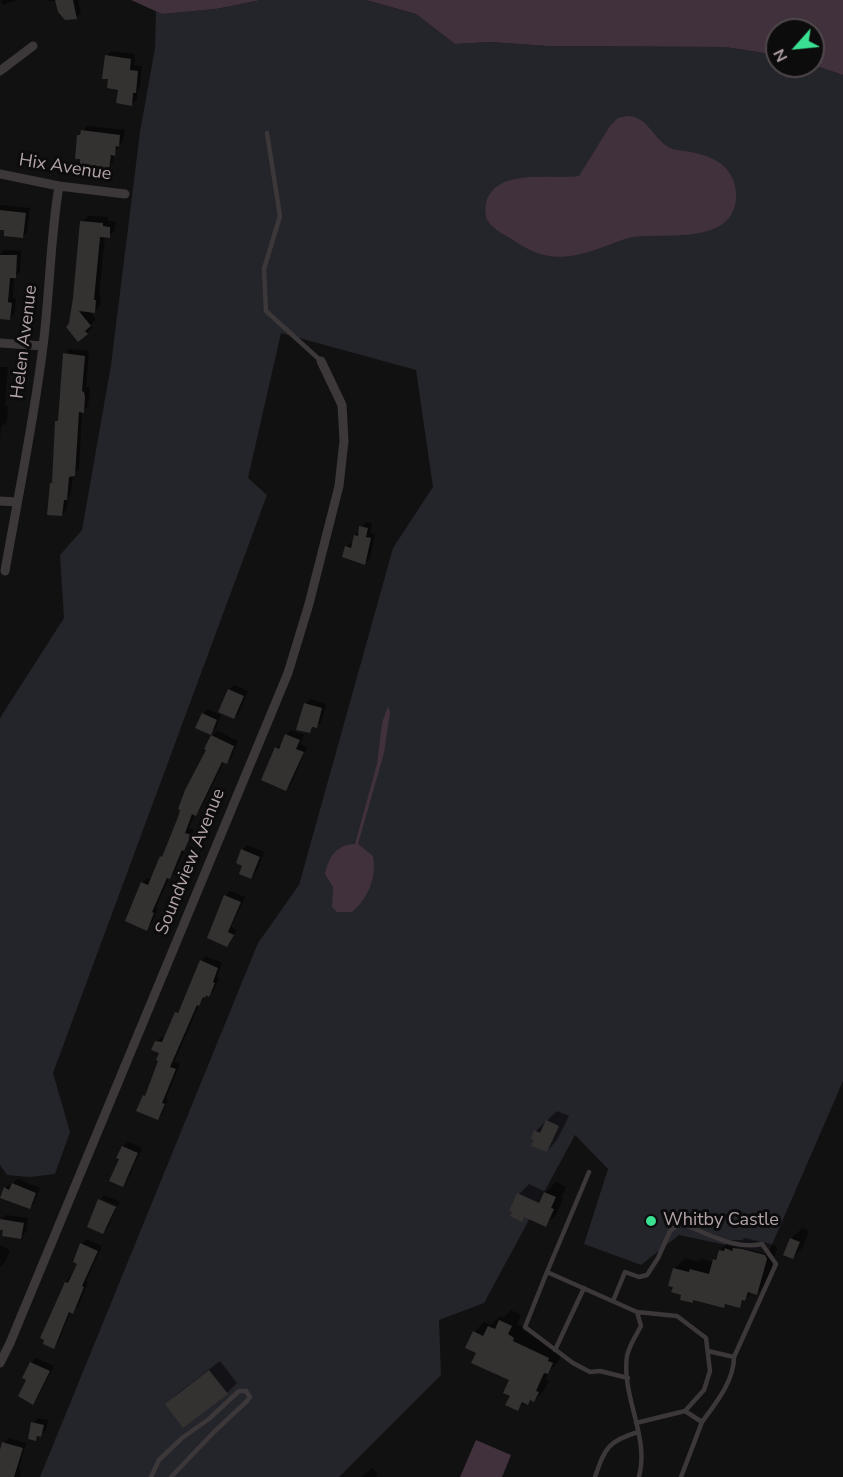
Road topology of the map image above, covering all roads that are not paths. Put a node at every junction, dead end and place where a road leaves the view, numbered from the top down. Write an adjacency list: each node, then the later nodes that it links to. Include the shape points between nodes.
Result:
1 (33, 46): 2 (street)
2 (0, 71)
3 (267, 133): 9 (lane, via 280,216 264,269 266,311)
4 (0, 174): 5 (street, Hix Avenue)
5 (58, 186): 6 (street, Hix Avenue); 8 (street, Helen Avenue)
6 (125, 194)
7 (0, 343): 8 (street)
8 (44, 346): 11 (street, Helen Avenue)
9 (321, 361): 21 (street, Soundview Avenue, via 342,405 342,464 309,604 288,673)
10 (0, 501): 11 (street)
11 (17, 502): 12 (street, Helen Avenue)
12 (6, 572)
13 (589, 1172): 14 (lane)
14 (547, 1272): 15 (lane); 18 (lane, via 525,1327)
15 (584, 1288): 16 (lane); 18 (lane)
16 (616, 1302): 17 (lane); 20 (lane, via 625,1272 639,1277 647,1275 670,1232 681,1223 740,1245 762,1244 776,1264)
17 (637, 1312): 19 (lane, via 677,1316 706,1338); 22 (lane, via 641,1326 627,1356)
18 (555, 1350): 22 (lane, via 590,1372)
19 (708, 1351): 20 (lane); 23 (lane, via 710,1371 704,1390)
20 (734, 1357): 24 (lane, via 734,1366 719,1399)
21 (0, 1363)
22 (628, 1378): 25 (lane)
23 (685, 1411): 24 (lane); 25 (lane)
24 (702, 1422): 31 (lane)
25 (636, 1423): 26 (lane)
26 (638, 1432): 29 (lane, via 618,1438 608,1448); 30 (lane)
27 (151, 1477): 28 (lane, via 159,1460 182,1438 239,1390 246,1391 250,1397 247,1401)
28 (171, 1477)
29 (595, 1477)
30 (639, 1477)
31 (681, 1477)

